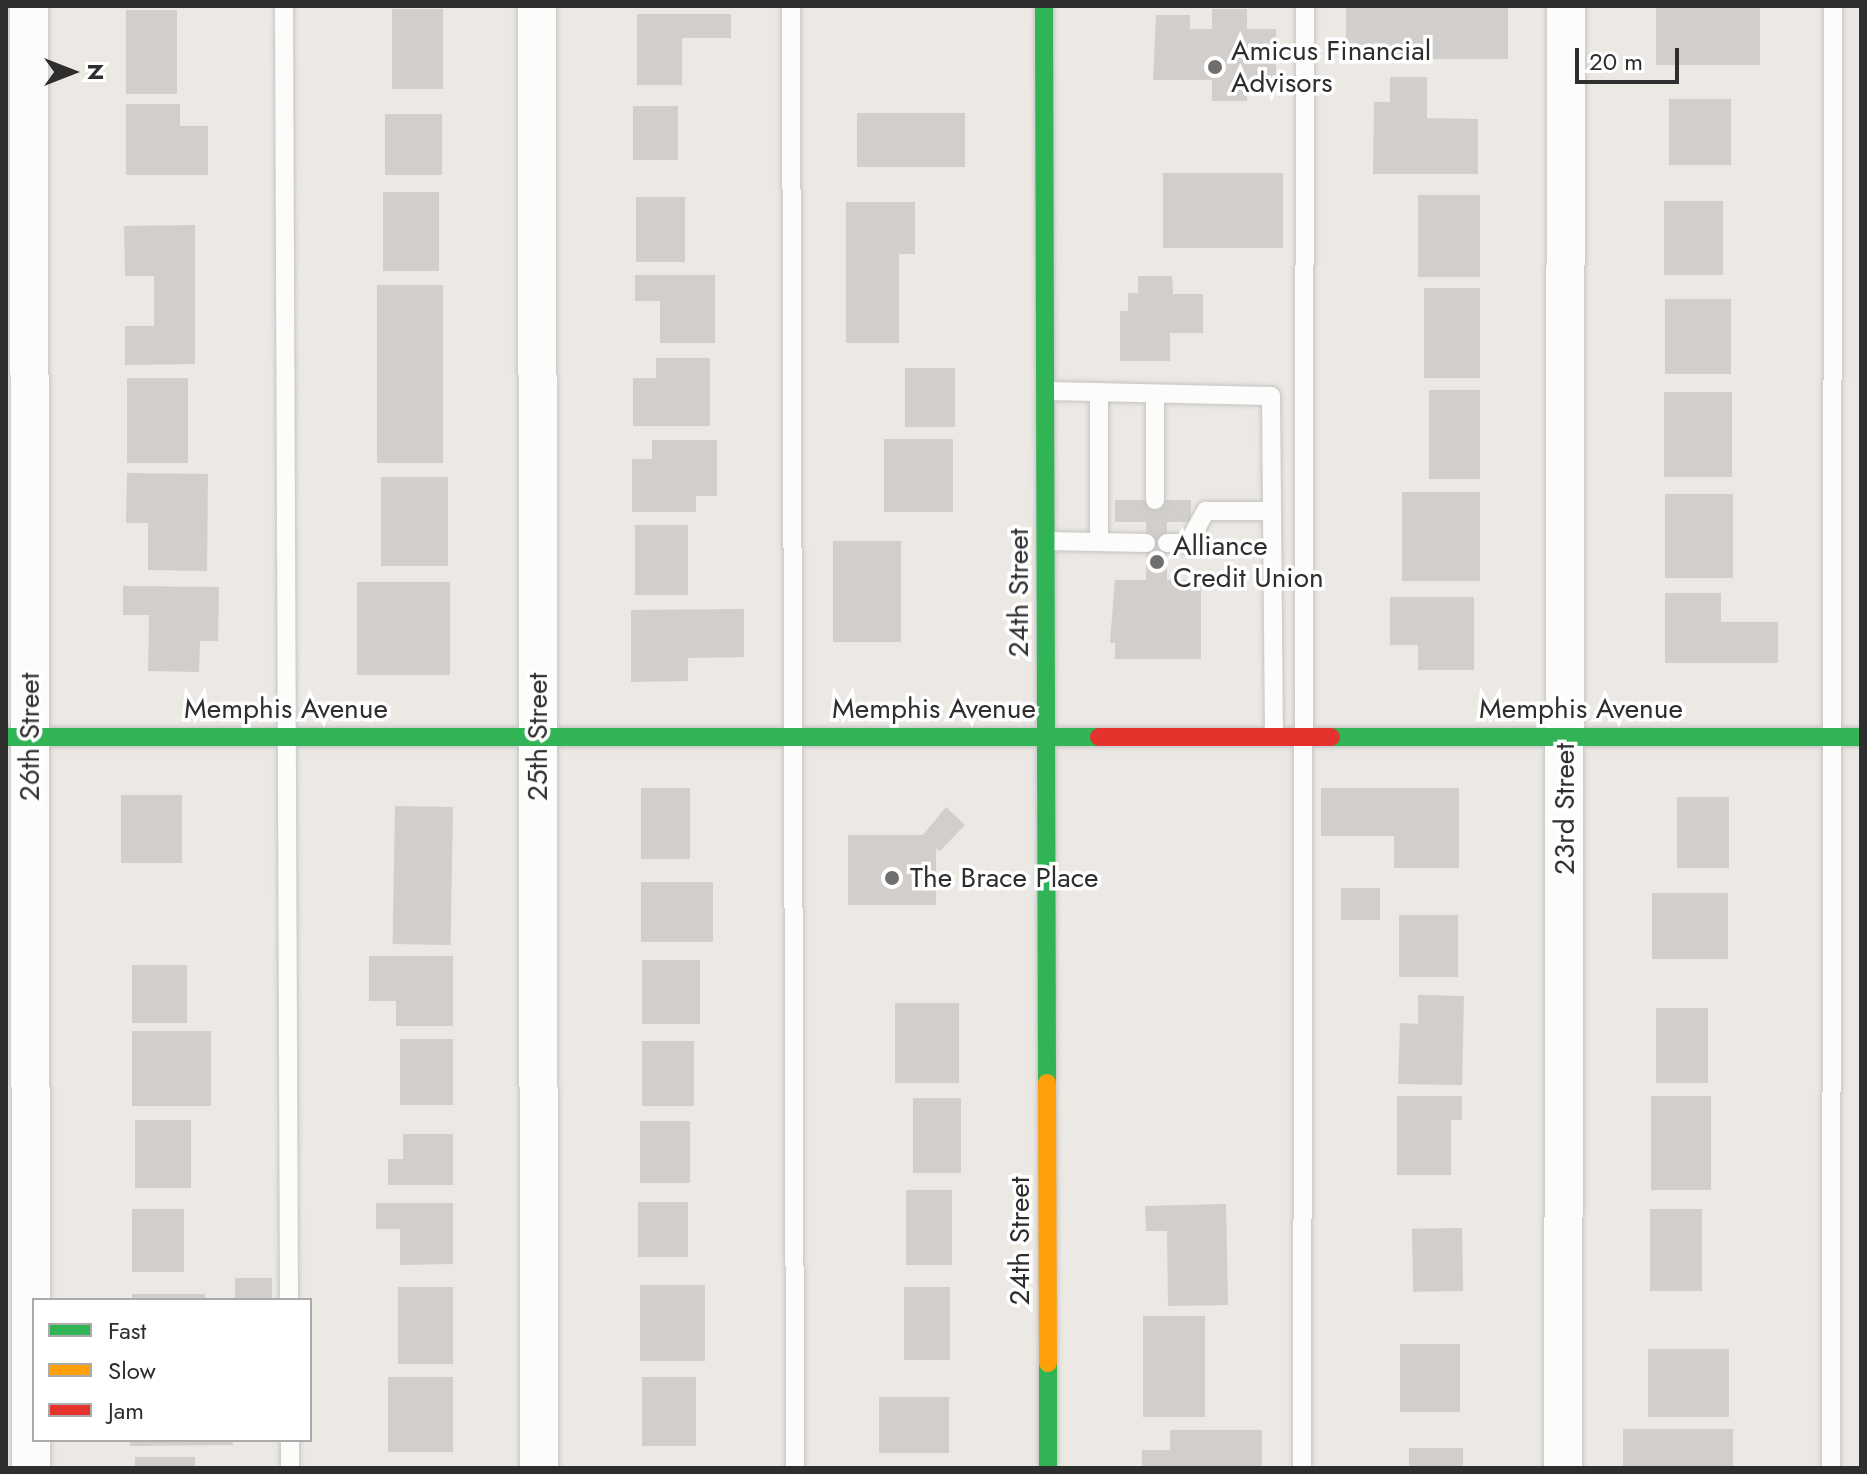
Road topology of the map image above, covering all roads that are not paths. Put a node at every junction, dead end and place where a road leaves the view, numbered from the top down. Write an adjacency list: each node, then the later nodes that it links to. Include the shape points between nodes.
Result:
1 (29, 6): 18 (street, 26th Street)
2 (284, 6): 19 (lane)
3 (537, 6): 20 (street, 25th Street)
4 (791, 6): 21 (lane)
5 (1044, 6): 9 (street, 24th Street)
6 (1305, 6): 24 (lane)
7 (1566, 6): 25 (street, 23rd Street)
8 (1833, 6): 26 (lane)
9 (1047, 391): 10 (lane); 14 (street, 24th Street)
10 (1099, 392): 11 (lane); 15 (lane)
11 (1155, 394): 12 (lane); 13 (lane, via 1271,396)
12 (1155, 500)
13 (1272, 511): 17 (lane, via 1206,511 1188,543); 23 (lane)
14 (1047, 541): 15 (lane); 22 (street, 24th Street)
15 (1099, 542): 16 (lane)
16 (1146, 543)
17 (1167, 543)
18 (18, 737): 19 (street, Memphis Avenue); 30 (street, 26th Street)
19 (285, 737): 20 (street, Memphis Avenue); 28 (lane)
20 (538, 737): 21 (street, Memphis Avenue); 32 (street, 25th Street)
21 (792, 737): 22 (street, Memphis Avenue); 33 (lane)
22 (1048, 737): 23 (street, Memphis Avenue); 34 (street, 24th Street)
23 (1274, 737): 24 (street, Memphis Avenue)
24 (1308, 737): 25 (street, Memphis Avenue); 35 (lane)
25 (1566, 737): 26 (street, Memphis Avenue); 36 (street, 23rd Street)
26 (1831, 737): 27 (street, Memphis Avenue); 37 (lane)
27 (1861, 737)
28 (289, 1298)
29 (290, 1442): 31 (lane)
30 (31, 1468)
31 (290, 1468)
32 (539, 1468)
33 (795, 1468)
34 (1048, 1468)
35 (1302, 1468)
36 (1563, 1468)
37 (1831, 1468)

